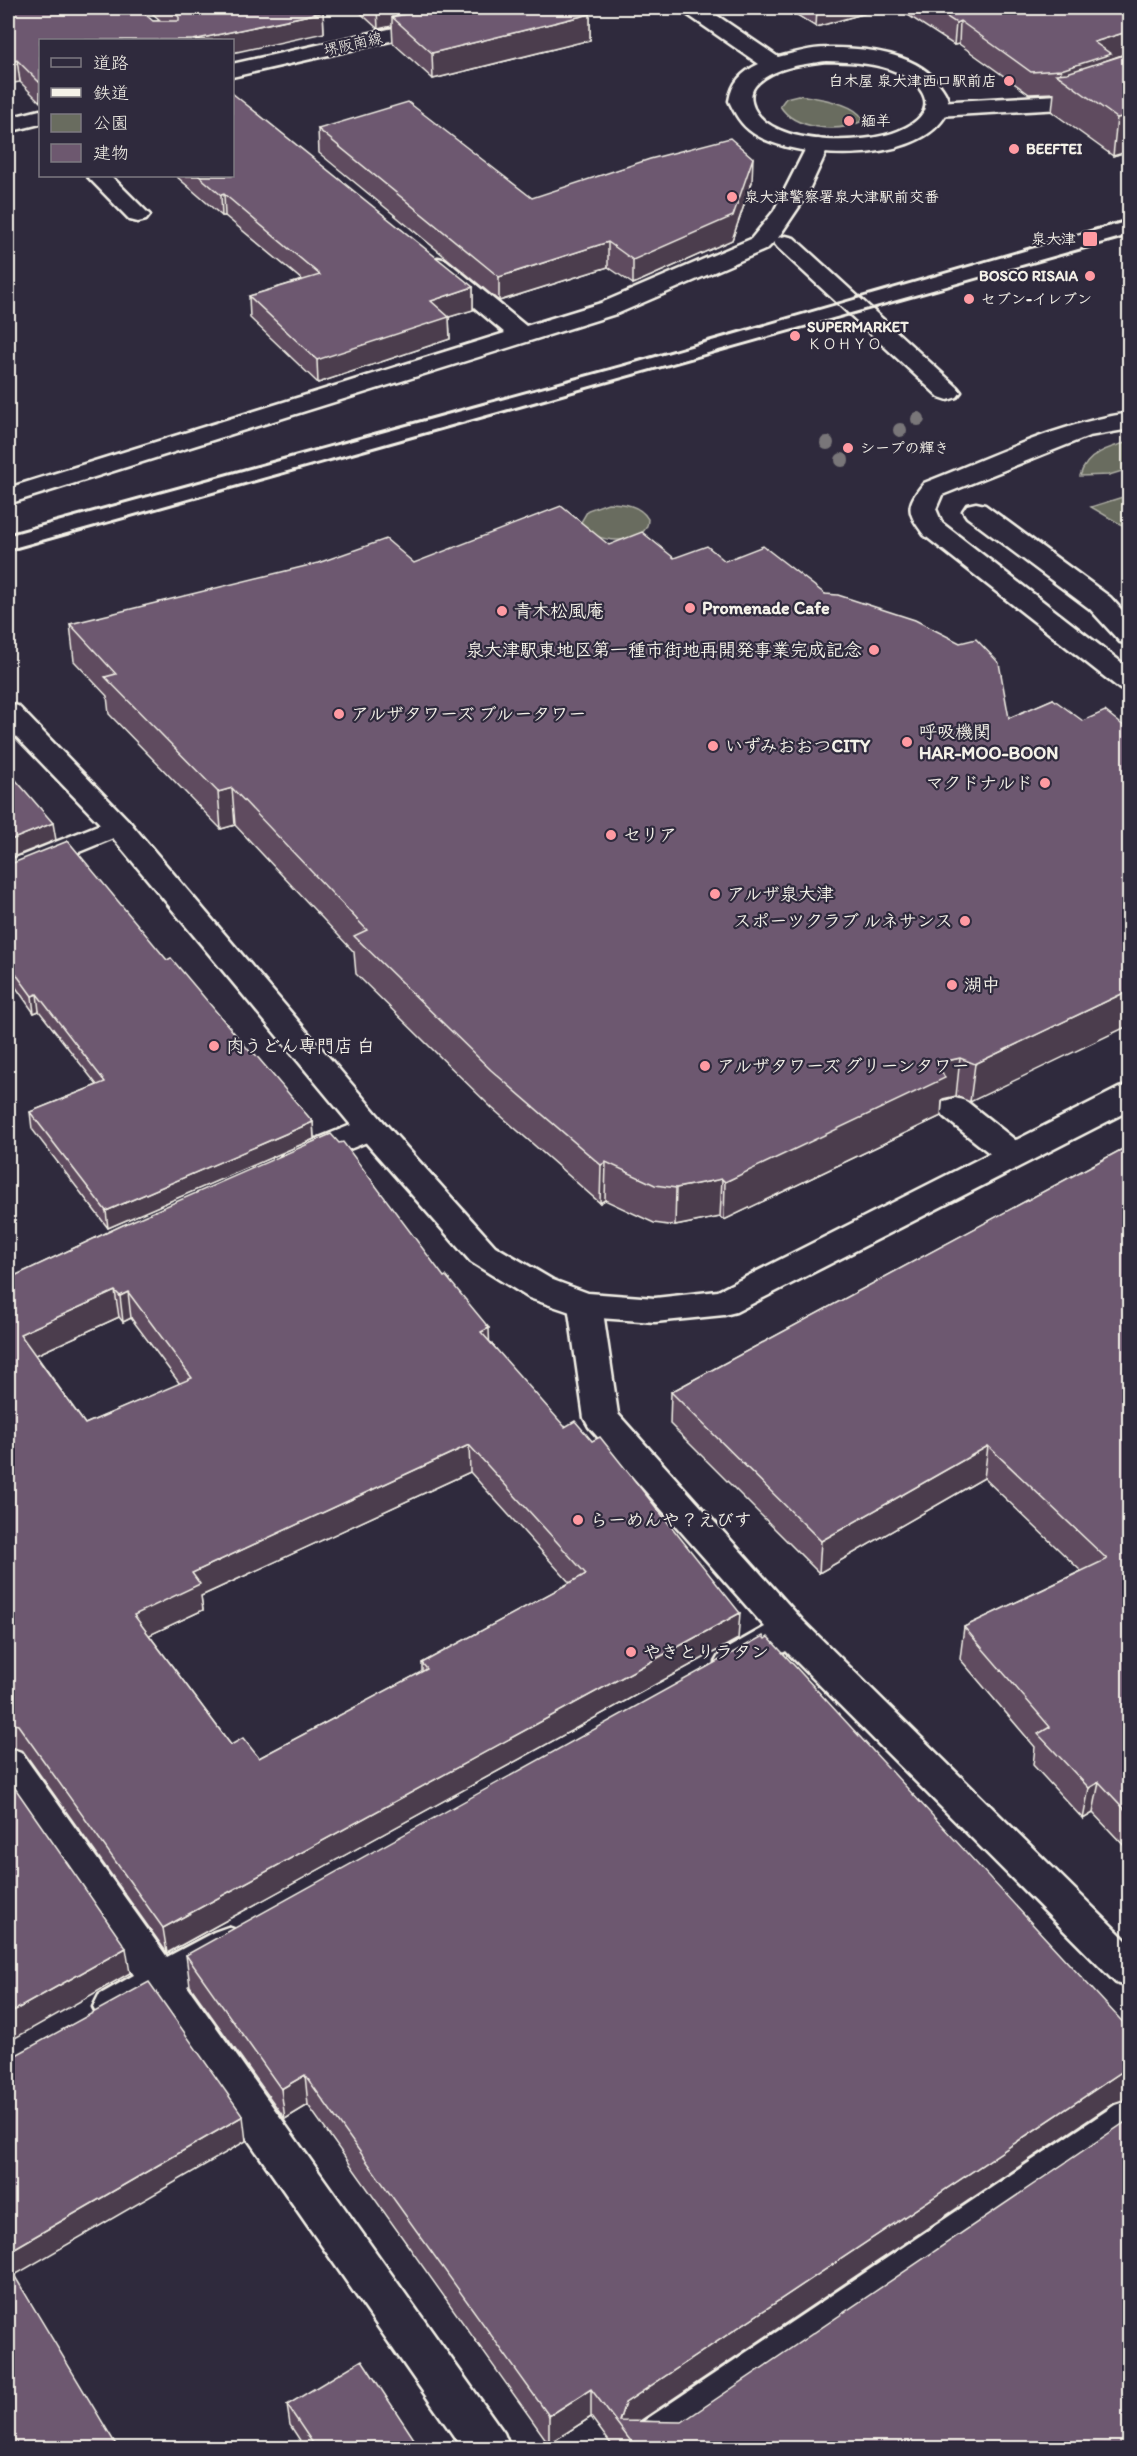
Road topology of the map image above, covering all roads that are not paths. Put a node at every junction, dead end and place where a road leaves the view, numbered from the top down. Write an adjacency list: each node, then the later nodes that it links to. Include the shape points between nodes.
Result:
1 (508, 8): 4 (street, 堺阪南線)
2 (693, 8): 3 (street)
3 (773, 64): 6 (street, via 826,54 884,61 926,81 936,95); 9 (street, via 754,75 743,88 741,102 748,117 788,140)
4 (234, 71)
5 (1130, 78): 6 (street, via 1062,102)
6 (937, 109): 9 (street, via 927,124 909,136 851,147)
7 (39, 118): 8 (street)
8 (8, 125)
9 (818, 146): 14 (street, via 773,231 759,243 610,308)
10 (99, 177): 11 (street)
11 (138, 215)
12 (786, 243): 15 (street)
13 (423, 253): 14 (street)
14 (522, 335): 17 (street)
15 (948, 392)
16 (1130, 421): 20 (street, via 1080,431 933,489 923,500 922,515 933,529)
17 (8, 496)
18 (976, 511): 19 (street, via 1100,603)
19 (1130, 636)
20 (1130, 683)
21 (8, 712): 22 (street)
22 (118, 826): 23 (street); 26 (street)
23 (8, 872)
24 (1130, 1096): 27 (street)
25 (955, 1109): 27 (street)
26 (371, 1128): 28 (street); 29 (street, via 483,1254 541,1289)
27 (1013, 1155): 29 (street, via 724,1303 655,1310)
28 (272, 1171)
29 (585, 1305): 30 (street, via 601,1418)
30 (790, 1630): 31 (street); 34 (street)
31 (708, 1677)
32 (8, 1764): 35 (street)
33 (254, 1929): 35 (street)
34 (1130, 1971)
35 (161, 1981): 36 (street); 38 (street)
36 (79, 2025)
37 (1130, 2118): 39 (street)
38 (488, 2448)
39 (642, 2448)

